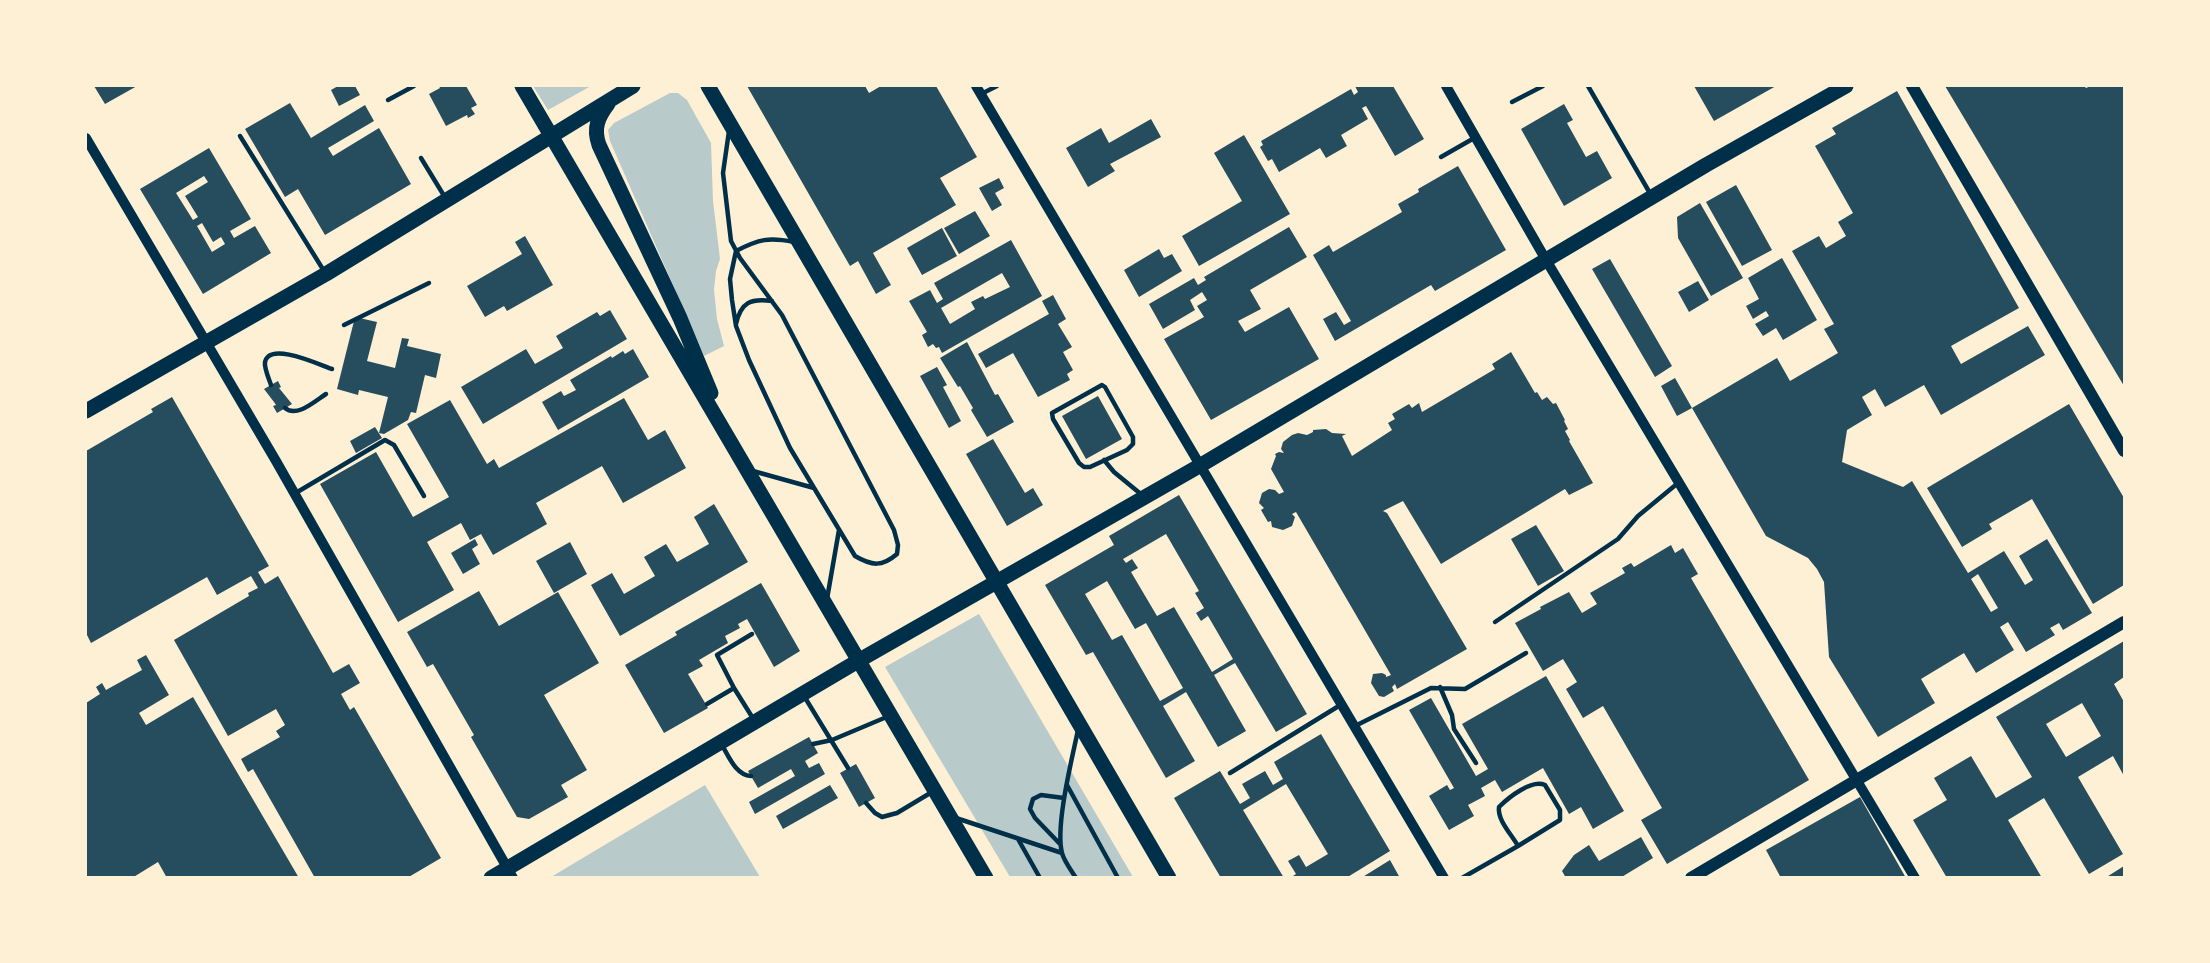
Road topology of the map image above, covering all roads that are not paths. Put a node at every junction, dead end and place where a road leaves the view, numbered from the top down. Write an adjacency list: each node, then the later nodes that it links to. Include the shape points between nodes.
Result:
1 (414, 86): 13 (lane)
2 (522, 86): 17 (main road)
3 (633, 86): 12 (main road)
4 (708, 86): 15 (main road)
5 (997, 86): 11 (lane)
6 (1446, 86): 18 (street)
7 (1544, 86): 14 (lane)
8 (1588, 86): 22 (lane)
9 (1846, 86): 22 (main road)
10 (1912, 86): 39 (main road)
11 (979, 90): 41 (street)
12 (615, 96): 17 (main road); 38 (main road, via 596,128 599,145 680,318)
13 (388, 100)
14 (1512, 102)
15 (730, 123): 24 (main road); 25 (lane, via 723,172 731,241)
16 (240, 136): 27 (lane)
17 (552, 136): 23 (main road); 38 (main road)
18 (1476, 137): 20 (lane); 26 (street)
19 (86, 138): 32 (street)
20 (1441, 157)
21 (421, 158): 23 (lane)
22 (1652, 197): 26 (main road)
23 (447, 201): 27 (main road)
24 (800, 243): 25 (lane, via 774,238 756,240); 49 (main road)
25 (736, 251): 29 (lane); 31 (lane, via 730,279)
26 (1546, 260): 41 (main road); 43 (street)
27 (326, 274): 32 (main road)
28 (429, 283): 30 (lane)
29 (772, 301): 31 (lane, via 757,299 747,304 739,311); 48 (lane, via 894,530 897,554 878,565 866,563 855,556)
30 (344, 325)
31 (736, 326): 44 (lane, via 789,448)
32 (206, 343): 37 (main road); 45 (street)
33 (332, 369): 34 (lane, via 279,352 266,358 264,364)
34 (271, 385)
35 (326, 394): 36 (lane, via 296,412)
36 (285, 408)
37 (86, 411)
38 (729, 438): 42 (main road)
39 (2124, 451)
40 (1104, 460): 40 (lane, via 1090,467 1079,463 1053,419 1053,413 1102,385 1133,437 1127,450); 47 (lane)
41 (1201, 465): 47 (main road); 60 (street)
42 (747, 470): 44 (lane); 50 (main road)
43 (1678, 483): 51 (lane, via 1638,516 1618,539); 72 (street)
44 (814, 488): 48 (lane)
45 (294, 494): 46 (lane, via 385,440 394,445); 82 (street)
46 (424, 496)
47 (1145, 498): 49 (main road)
48 (839, 530): 50 (lane)
49 (997, 583): 55 (main road); 63 (main road)
50 (826, 605): 55 (main road)
51 (1495, 622)
52 (2124, 622): 72 (main road)
53 (752, 634): 57 (lane, via 717,655)
54 (1526, 653): 56 (lane, via 1465,689)
55 (858, 660): 58 (main road); 61 (main road)
56 (1440, 687): 64 (lane); 68 (lane, via 1454,729)
57 (734, 688): 59 (lane); 62 (lane)
58 (803, 693): 62 (main road); 65 (lane)
59 (707, 704)
60 (1342, 704): 64 (street); 70 (lane)
61 (891, 716): 65 (lane); 74 (main road)
62 (755, 722): 66 (main road)
63 (1079, 724): 73 (lane); 88 (main road)
64 (1355, 726): 89 (street)
65 (832, 740): 67 (lane); 69 (lane)
66 (720, 742): 71 (lane, via 738,770); 82 (main road)
67 (813, 744)
68 (1476, 763)
69 (848, 768)
70 (1230, 773)
71 (751, 776)
72 (1858, 780): 91 (main road); 92 (street)
73 (1067, 785): 75 (lane); 87 (lane)
74 (935, 791): 76 (lane, via 897,813 882,817); 77 (main road)
75 (1064, 798): 79 (lane); 79 (lane, via 1041,795 1033,800 1030,809)
76 (866, 802)
77 (950, 816): 78 (lane); 84 (main road)
78 (1018, 838): 81 (lane); 85 (lane)
79 (1061, 846): 81 (lane)
80 (1518, 846): 80 (lane, via 1560,820 1560,810 1540,783 1499,807 1498,812); 90 (lane)
81 (1062, 853): 86 (lane)
82 (511, 873): 83 (main road)
83 (491, 878)
84 (986, 878)
85 (1040, 878)
86 (1076, 878)
87 (1118, 878)
88 (1169, 878)
89 (1444, 878)
90 (1462, 878)
91 (1691, 878)
92 (1915, 878)

